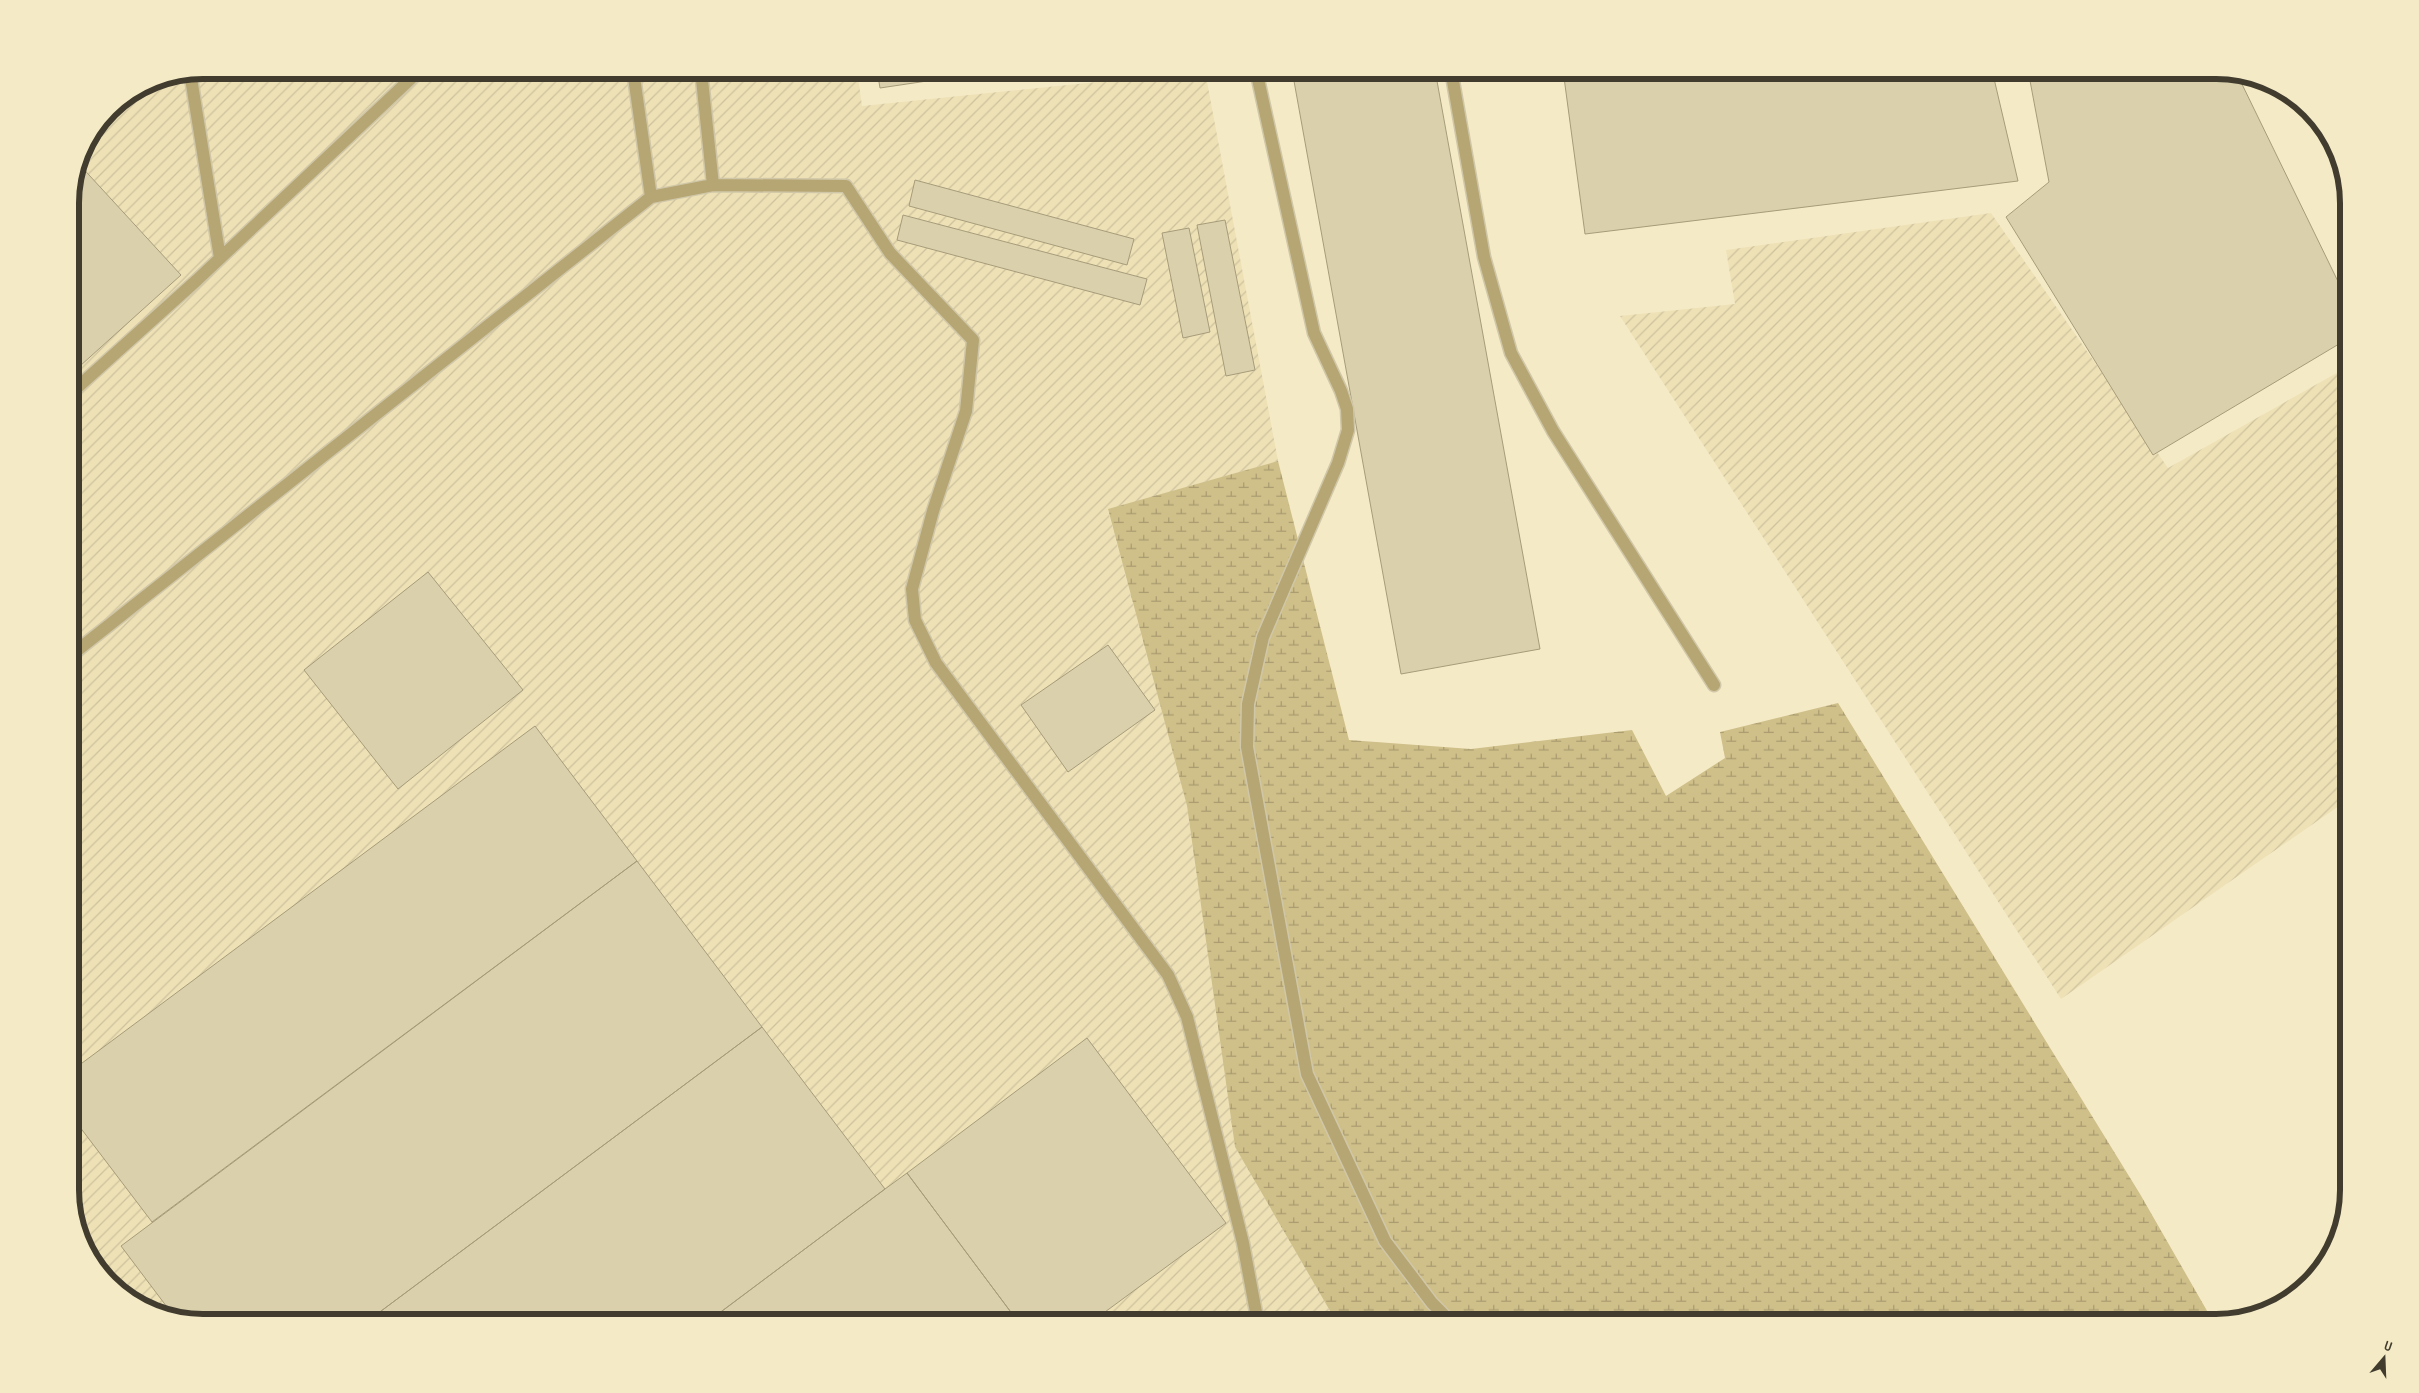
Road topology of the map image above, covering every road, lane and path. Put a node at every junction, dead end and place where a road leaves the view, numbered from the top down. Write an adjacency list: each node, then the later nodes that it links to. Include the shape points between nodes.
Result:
1 (410, 79): 9 (lane)
2 (634, 79): 8 (lane)
3 (702, 79): 7 (lane)
4 (1258, 79): 14 (lane, via 1314,332 1341,391 1347,409 1348,430 1338,463 1263,638 1248,704 1247,747 1307,1074 1385,1241)
5 (1453, 79): 12 (lane, via 1484,257 1511,352 1553,431)
6 (191, 80): 9 (lane)
7 (713, 185): 8 (lane); 13 (lane, via 846,186 890,252 973,340 966,412 933,510 912,589 915,620 936,663 1168,975 1187,1017)
8 (651, 197): 11 (lane)
9 (220, 258): 10 (lane)
10 (79, 386)
11 (79, 649)
12 (1714, 685)
13 (1256, 1314)
14 (1443, 1314)

